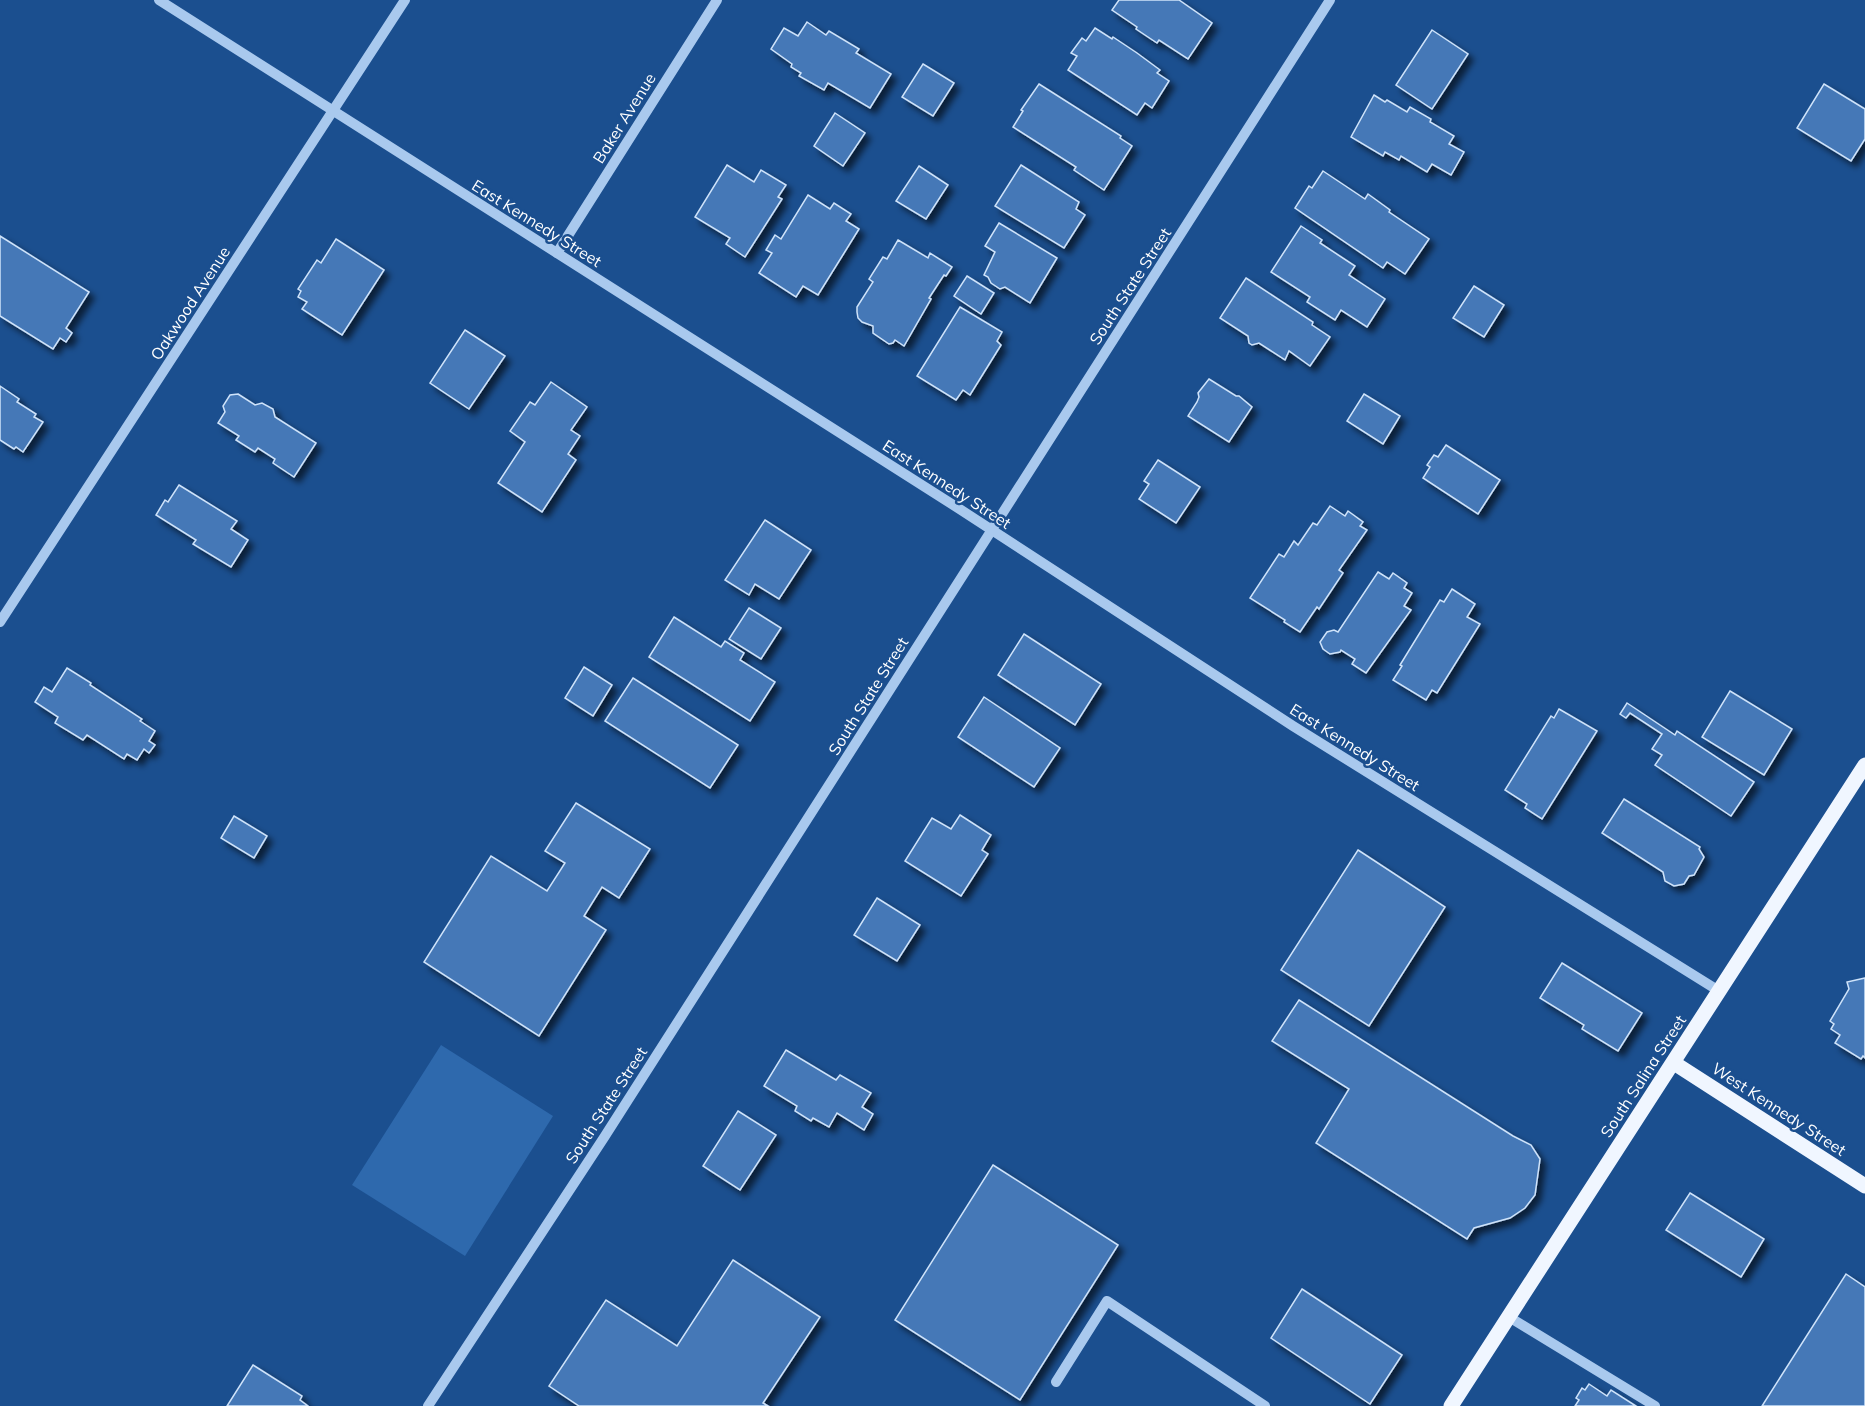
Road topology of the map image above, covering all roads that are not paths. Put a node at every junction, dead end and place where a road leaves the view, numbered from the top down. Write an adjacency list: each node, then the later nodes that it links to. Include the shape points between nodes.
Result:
1 (159, 0): 5 (street, East Kennedy Street)
2 (405, 0): 5 (street, Oakwood Avenue)
3 (717, 0): 6 (street, Baker Avenue)
4 (1330, 0): 7 (street, South State Street)
5 (332, 111): 6 (street, East Kennedy Street); 8 (street, Oakwood Avenue)
6 (556, 253): 7 (street, East Kennedy Street)
7 (991, 530): 10 (street, East Kennedy Street, via 1293,726); 15 (street, South State Street)
8 (0, 622)
9 (1865, 765): 10 (main road, South Salina Street)
10 (1719, 991): 11 (main road, South Salina Street)
11 (1674, 1063): 12 (main road, West Kennedy Street); 13 (main road, South Salina Street)
12 (1865, 1186)
13 (1509, 1317): 17 (main road, South Salina Street); 18 (street)
14 (1056, 1382): 16 (street, via 1107,1301)
15 (428, 1406)
16 (1266, 1406)
17 (1451, 1406)
18 (1654, 1406)

